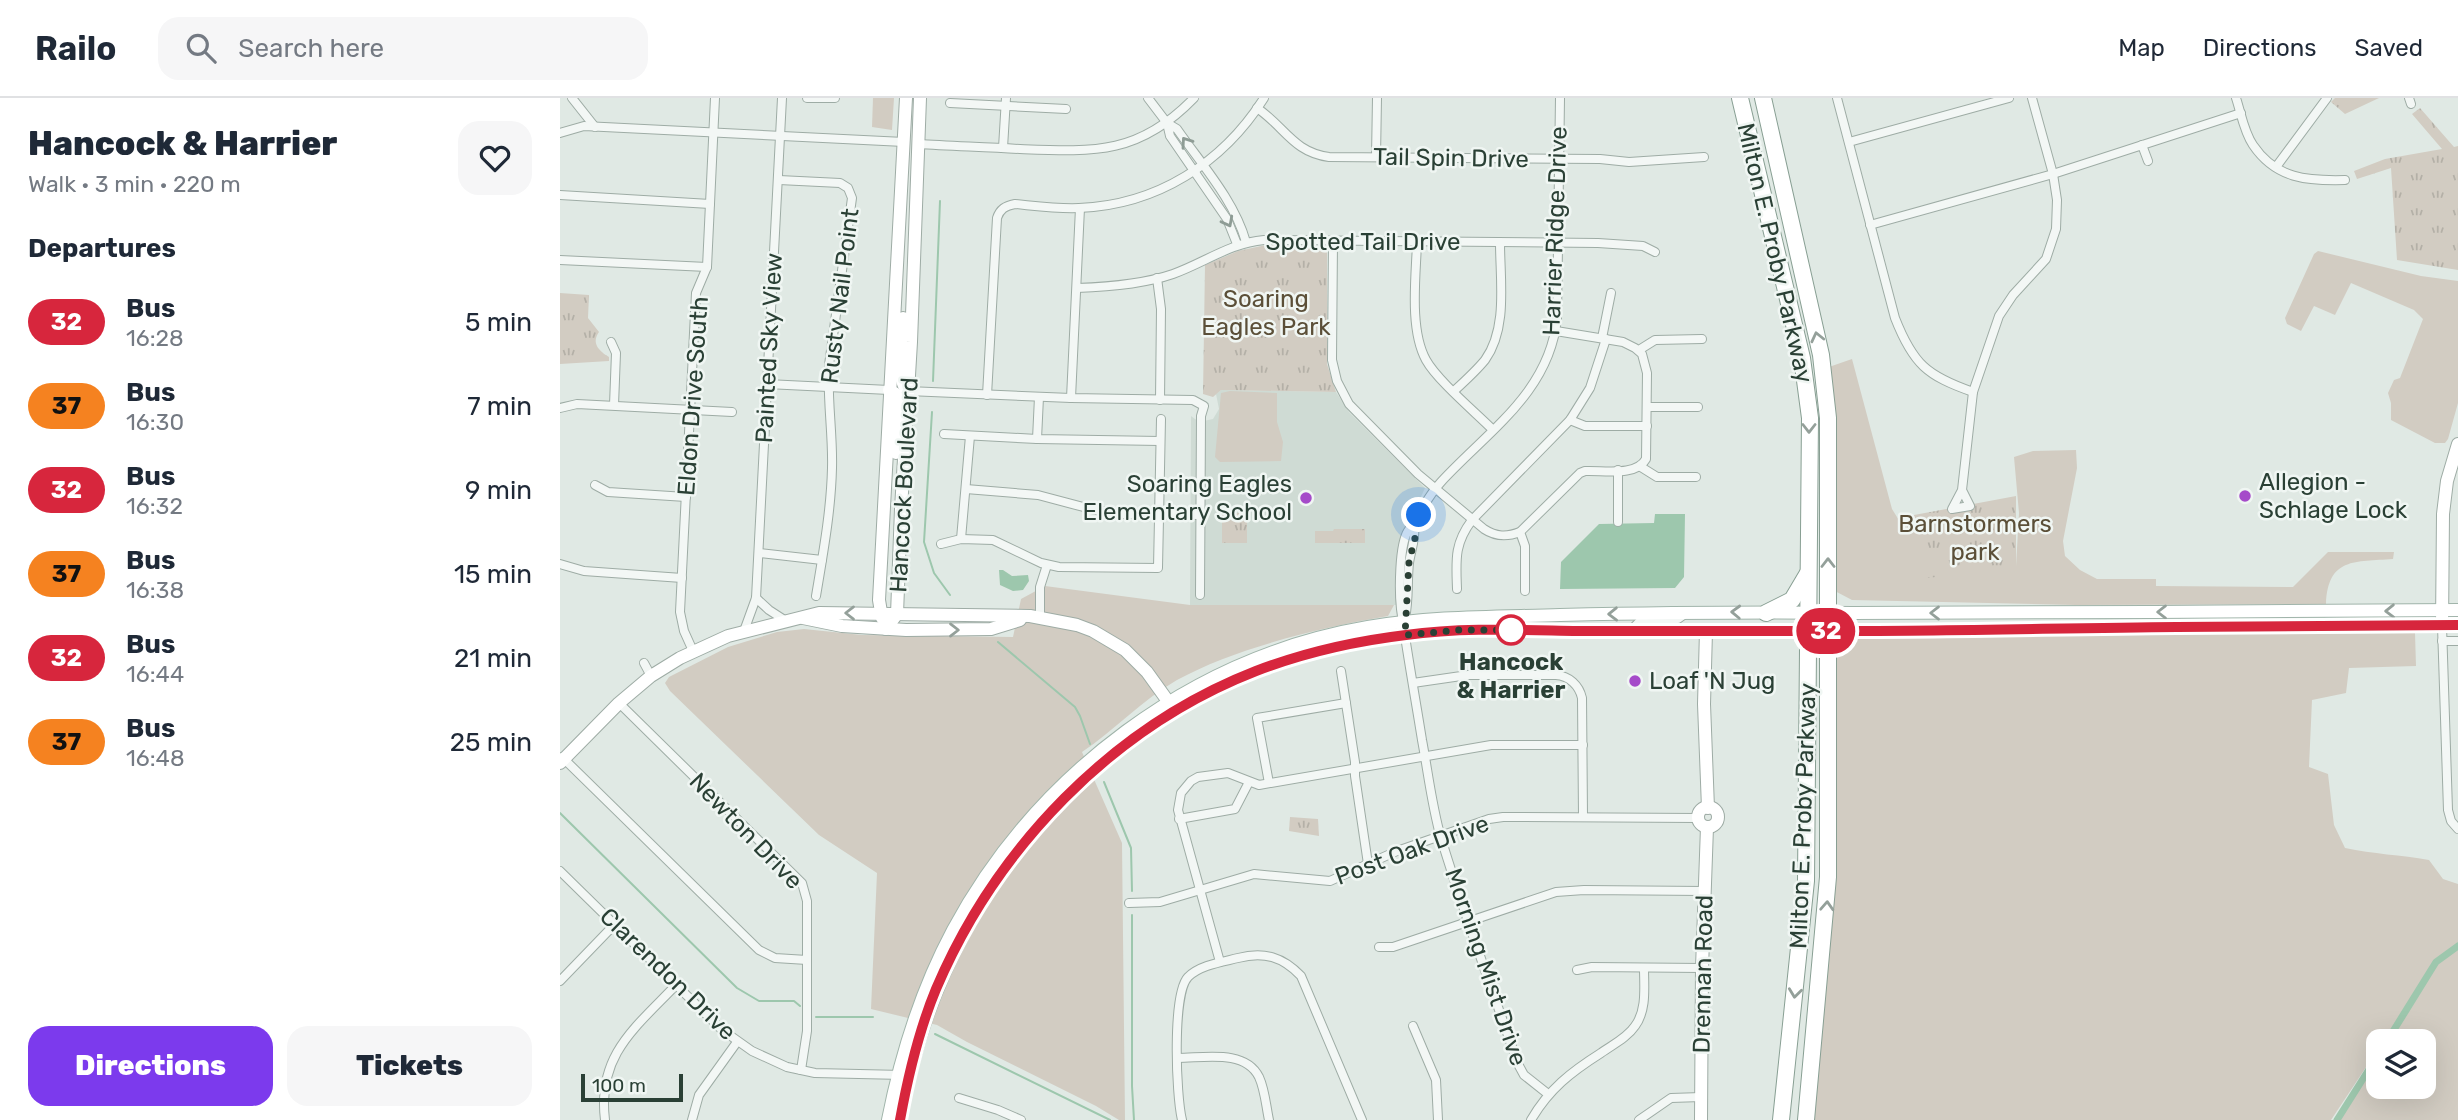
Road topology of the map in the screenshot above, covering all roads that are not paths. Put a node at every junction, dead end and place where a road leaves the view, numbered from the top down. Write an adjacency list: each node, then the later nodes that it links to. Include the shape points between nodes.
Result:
1 (572, 98): 26 (street)
2 (715, 98): 28 (street, Eldon Drive South)
3 (782, 98): 29 (street, Painted Sky View)
4 (807, 98): 5 (street)
5 (835, 98)
6 (908, 98): 31 (main road, Hancock Boulevard)
7 (920, 98): 31 (main road, Hancock Boulevard)
8 (1148, 98): 25 (street)
9 (1194, 98): 25 (street)
10 (1264, 98): 22 (street)
11 (1377, 98): 34 (street)
12 (1560, 98): 36 (street, Harrier Ridge Drive)
13 (1740, 98): 110 (highway, Milton E. Proby Parkway, one-way to 110, via 1807,389)
14 (1763, 98): 121 (highway, Milton E. Proby Parkway, one-way to 14, via 1826,386)
15 (1837, 98): 30 (street)
16 (2009, 98): 30 (street)
17 (2032, 98): 41 (street)
18 (2236, 98): 24 (street)
19 (2326, 98): 39 (street)
20 (1005, 102): 21 (street); 23 (street); 33 (street)
21 (950, 103)
22 (1257, 108): 34 (street, Tail Spin Drive, via 1307,151 1329,157); 38 (street, via 1229,144)
23 (1066, 109)
24 (2241, 113): 32 (street); 39 (street, via 2252,143)
25 (1167, 123): 33 (street, via 1103,149); 38 (street, one-way to 25, via 1177,129); 40 (street, via 1170,136)
26 (595, 127): 27 (street); 28 (street)
27 (560, 133)
28 (713, 133): 29 (street); 45 (street, Eldon Drive South)
29 (780, 136): 31 (street); 42 (street, Painted Sky View)
30 (1849, 142): 47 (street)
31 (911, 143): 33 (street); 48 (main road, Hancock Boulevard); 68 (main road, Hancock Boulevard, via 906,237 914,249)
32 (2142, 145): 37 (street); 41 (street)
33 (1003, 148)
34 (1376, 157): 36 (street, Tail Spin Drive)
35 (1704, 157): 36 (street, Tail Spin Drive, via 1629,162)
36 (1558, 159): 53 (street, Harrier Ridge Drive)
37 (2148, 161)
38 (1203, 166): 40 (street); 51 (street, via 1239,220)
39 (2276, 167): 43 (street, via 2312,181)
40 (1195, 172): 46 (street, via 1138,198); 51 (street, one-way to 51)
41 (2053, 174): 47 (street); 70 (street, via 2056,229 2046,259 1999,316)
42 (779, 180): 65 (street, Painted Sky View); 66 (street, Rusty Nail Point, via 840,183 851,192)
43 (2345, 180)
44 (560, 195): 45 (street)
45 (710, 204): 56 (street, Eldon Drive South)
46 (1080, 208): 58 (street); 71 (street, via 1000,206)
47 (1870, 225): 70 (street, via 1906,348 1926,370)
48 (899, 241): 67 (main road, Hancock Boulevard); 68 (main road, via 903,297 900,375)
49 (1333, 241): 50 (street, Spotted Tail Drive); 51 (street, Spotted Tail Drive); 95 (street, via 1332,360 1340,390 1354,410)
50 (1417, 242): 52 (street, Spotted Tail Drive); 69 (street, via 1419,342 1430,366)
51 (1242, 243): 57 (street, Spotted Tail Drive)
52 (1500, 243): 53 (street, Spotted Tail Drive); 69 (street, via 1497,335 1486,359)
53 (1557, 243): 54 (street, Spotted Tail Drive, via 1643,246); 60 (street, Harrier Ridge Drive)
54 (1655, 252)
55 (560, 260): 56 (street)
56 (707, 267): 79 (street, Eldon Drive South, via 696,293)
57 (1157, 278): 58 (street, Spotted Tail Drive); 74 (street)
58 (1077, 288): 73 (street)
59 (1611, 293): 61 (street)
60 (1556, 331): 61 (street); 84 (street, Harrier Ridge Drive, via 1538,380)
61 (1604, 338): 64 (street); 82 (street, via 1590,388)
62 (1702, 340): 64 (street, via 1655,340)
63 (611, 342): 75 (street, via 616,353)
64 (1639, 350): 76 (street, via 1647,365)
65 (767, 384): 66 (street); 106 (street, Painted Sky View)
66 (827, 387): 67 (street); 107 (street, Rusty Nail Point, via 832,470)
67 (889, 390): 98 (main road, via 896,394 898,405 896,474); 122 (main road, Hancock Boulevard)
68 (908, 391): 71 (street); 98 (main road, Hancock Boulevard)
69 (1454, 391): 84 (street)
70 (1973, 392): 96 (street)
71 (987, 396): 72 (street)
72 (1040, 397): 73 (street); 87 (street)
73 (1071, 398): 74 (street)
74 (1160, 400): 100 (street, via 1193,400 1204,405)
75 (614, 405): 78 (street); 79 (street)
76 (1647, 407): 77 (street); 83 (street)
77 (1698, 407)
78 (560, 408)
79 (691, 410): 80 (street); 97 (street, Eldon Drive South)
80 (732, 412)
81 (1161, 419): 88 (street)
82 (1570, 420): 83 (street, via 1585,426); 101 (street)
83 (1647, 426): 90 (street)
84 (1493, 430): 95 (street, Harrier Ridge Drive)
85 (944, 434): 86 (street)
86 (970, 436): 87 (street); 94 (street)
87 (1037, 439): 88 (street)
88 (1160, 442): 99 (street)
89 (2458, 444): 117 (main road, via 2444,498)
90 (1642, 467): 91 (street); 92 (street, via 1657,477)
91 (1618, 470): 102 (street); 103 (street, via 1580,473)
92 (1696, 477)
93 (595, 485): 97 (street, via 608,492)
94 (966, 489): 99 (street, via 1038,495 1105,512); 104 (street)
95 (1435, 489): 101 (street); 131 (street, Harrier Ridge Drive, via 1414,524)
96 (1962, 490)
97 (686, 496): 111 (street, Eldon Drive South)
98 (901, 509): 124 (main road, Hancock Boulevard)
99 (1159, 514): 100 (street); 109 (street, via 1158,568)
100 (1200, 515): 114 (street)
101 (1472, 520): 103 (street, via 1496,535); 112 (street, via 1458,545)
102 (1619, 522)
103 (1520, 532): 113 (street, via 1525,546)
104 (961, 539): 105 (street); 109 (street, via 993,540)
105 (941, 544)
106 (759, 553): 107 (street); 116 (street, Painted Sky View)
107 (822, 560): 115 (street, Rusty Nail Point)
108 (560, 564): 111 (street, via 584,571)
109 (1047, 565): 126 (street)
110 (1809, 571): 120 (highway, Milton E. Proby Parkway); 123 (highway, via 1792,600)
111 (682, 578): 139 (street, Eldon Drive South, via 682,621)
112 (1457, 589)
113 (1525, 591)
114 (1200, 595)
115 (816, 596)
116 (757, 598): 127 (street); 132 (street, Painted Sky View)
117 (2442, 610): 118 (main road); 121 (main road, one-way to 121); 128 (main road)
118 (2458, 610)
119 (1688, 612): 123 (main road, one-way to 119); 131 (main road, one-way to 131, via 1465,617); 133 (street, via 1678,620 1640,621)
120 (1809, 612): 121 (main road); 123 (main road); 135 (highway, Milton E. Proby Parkway)
121 (1828, 612): 136 (highway, Milton E. Proby Parkway)
122 (880, 613): 124 (main road); 125 (main road, one-way to 125, via 819,613); 130 (main road, Hancock Boulevard)
123 (1766, 613)
124 (897, 614): 126 (main road); 130 (main road, Hancock Boulevard)
125 (803, 618): 127 (main road); 130 (main road)
126 (1035, 618): 130 (main road, one-way to 126, via 991,629); 146 (main road, via 1077,625 1113,642 1147,672)
127 (786, 621): 132 (main road)
128 (2442, 625): 129 (main road); 136 (main road); 137 (street)
129 (2458, 625)
130 (886, 629)
131 (1404, 629): 133 (main road); 143 (street, Morning Mist Drive); 146 (main road, via 1350,631 1278,650 1238,665)
132 (744, 631): 139 (main road)
133 (1630, 631): 134 (main road)
134 (1706, 631): 135 (main road); 155 (main road, Drennan Road, via 1708,808 1714,809 1718,818 1713,826)
135 (1809, 631): 136 (main road); 193 (highway, Milton E. Proby Parkway, one-way to 193, via 1806,881)
136 (1828, 631): 194 (highway, Milton E. Proby Parkway, one-way to 136, via 1828,877)
137 (2442, 641): 138 (street); 156 (street, via 2448,810)
138 (2458, 641)
139 (693, 651): 142 (main road)
140 (644, 663): 142 (street)
141 (1341, 671): 145 (street)
142 (652, 676): 144 (main road)
143 (1413, 683): 147 (street, via 1479,674 1556,674 1576,679 1582,698); 148 (street, Morning Mist Drive)
144 (619, 703): 149 (main road); 166 (street, Newton Drive, via 802,883 807,901)
145 (1346, 703): 150 (street); 152 (street, via 1257,718)
146 (1171, 707): 177 (main road, via 1123,732 1024,827 995,863 944,946 916,1011)
147 (1583, 745): 148 (street, via 1491,746); 153 (street)
148 (1425, 757): 150 (street); 157 (street, Morning Mist Drive)
149 (561, 759): 166 (street, via 759,950 775,958)
150 (1354, 769): 152 (street); 158 (street)
151 (1249, 782): 152 (street); 154 (street, via 1235,809); 154 (street, via 1227,773 1191,780 1178,801)
152 (1269, 783)
153 (1583, 816): 155 (street, Post Oak Drive); 157 (street, Post Oak Drive, via 1489,819)
154 (1179, 819): 160 (street)
155 (1703, 823): 161 (main road, Drennan Road)
156 (2456, 828)
157 (1441, 837): 158 (street, Post Oak Drive); 163 (street, Morning Mist Drive)
158 (1368, 864): 160 (street, Post Oak Drive, via 1330,881 1254,874)
159 (560, 871): 164 (street, Clarendon Drive)
160 (1200, 890): 162 (street, Post Oak Drive, via 1160,902); 167 (street)
161 (1704, 891): 163 (street, via 1556,892); 169 (main road, Drennan Road)
162 (1129, 903)
163 (1470, 922): 165 (street, via 1393,947); 178 (street, Morning Mist Drive, via 1520,1070)
164 (615, 924): 171 (street); 172 (street, Clarendon Drive)
165 (1378, 947)
166 (807, 960): 176 (street, Newton Drive, via 807,1031)
167 (1220, 962): 175 (street, via 1193,973 1183,984 1178,1006); 188 (street, via 1262,954 1293,967 1307,988)
168 (1644, 968): 169 (street); 170 (street); 178 (street, via 1644,1002 1635,1026)
169 (1702, 968): 179 (main road, Drennan Road)
170 (1577, 970)
171 (560, 981)
172 (676, 985): 174 (street, Clarendon Drive); 181 (street, via 615,1053 604,1088)
173 (1413, 1026): 189 (street, via 1436,1080)
174 (737, 1042): 176 (street, Clarendon Drive); 182 (street, via 699,1096)
175 (1178, 1058): 186 (street); 187 (street, via 1241,1056 1260,1079)
176 (801, 1070): 177 (street, Clarendon Drive)
177 (903, 1075): 183 (main road); 184 (main road)
178 (1548, 1094): 190 (street)
179 (1701, 1097): 191 (street, via 1671,1098); 192 (main road, Drennan Road)
180 (959, 1098): 185 (street)
181 (605, 1120)
182 (692, 1120)
183 (888, 1120)
184 (901, 1120)
185 (1021, 1120)
186 (1182, 1120)
187 (1269, 1120)
188 (1362, 1120)
189 (1438, 1120)
190 (1531, 1120)
191 (1639, 1120)
192 (1701, 1120)
193 (1781, 1120)
194 (1806, 1120)

